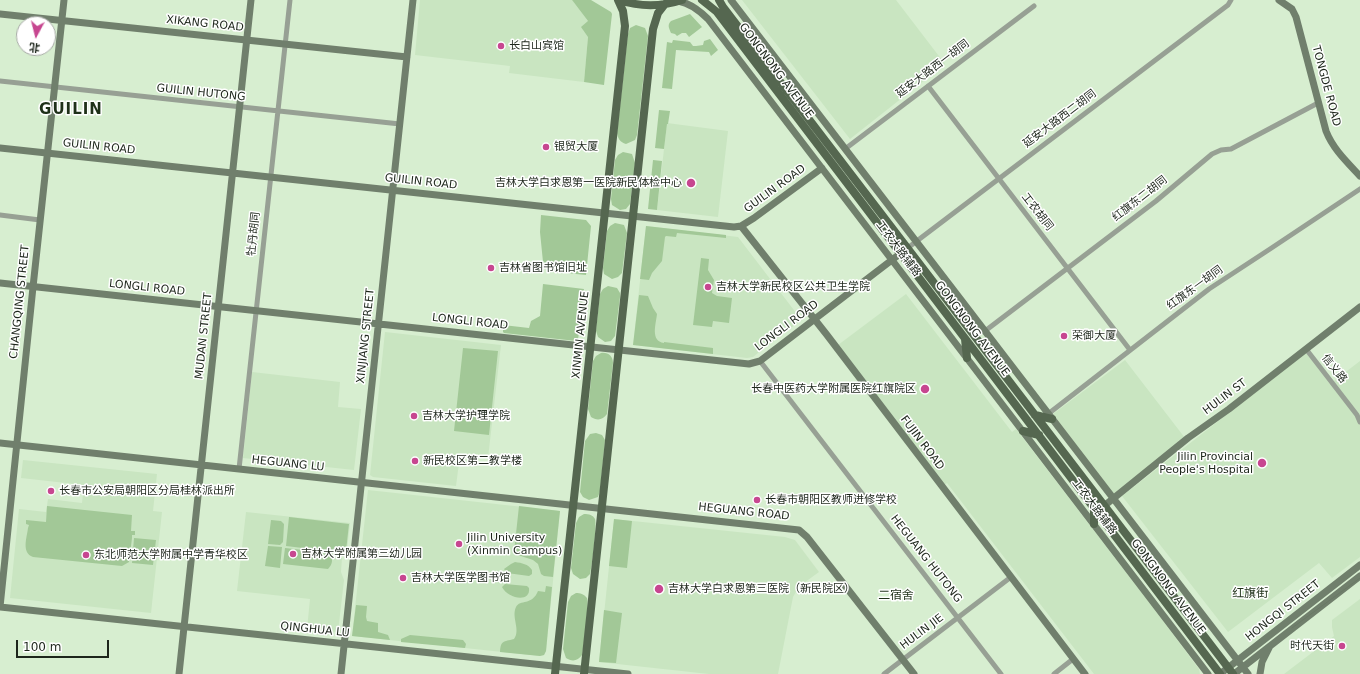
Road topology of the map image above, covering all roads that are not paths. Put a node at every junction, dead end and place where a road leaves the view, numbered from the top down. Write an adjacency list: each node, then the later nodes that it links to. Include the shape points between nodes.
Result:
1 (64, 0): 15 (street, CHANGQING STREET)
2 (251, 0): 16 (street, MUDAN STREET)
3 (290, 0): 17 (street, 牡丹胡同)
4 (413, 0): 18 (street, XINJIANG STREET)
5 (619, 0): 12 (main road, via 643,5); 36 (main road, XINMIN AVENUE, via 625,26)
6 (702, 0): 42 (main road, GONGNONG AVENUE, via 717,12)
7 (719, 0): 42 (main road, GONGNONG AVENUE)
8 (731, 0): 27 (street, 工农大路辅路)
9 (1231, 0): 33 (street, 延安大路西二胡同, via 1224,8)
10 (1278, 0): 22 (street, TONGDE ROAD, via 1292,9 1296,17)
11 (680, 1): 12 (main road); 29 (street, 工农大路辅路, via 694,6 708,19)
12 (665, 4): 38 (main road, via 658,13 653,29)
13 (1034, 6): 20 (street, 延安大路西一胡同)
14 (0, 14): 15 (street, XIKANG ROAD)
15 (62, 21): 16 (street, XIKANG ROAD); 21 (street, CHANGQING STREET)
16 (247, 40): 17 (street, XIKANG ROAD); 23 (street, MUDAN STREET)
17 (284, 44): 18 (street, XIKANG ROAD); 24 (street, 牡丹胡同)
18 (407, 57): 25 (street, XINJIANG STREET)
19 (0, 81): 21 (street, GUILIN HUTONG)
20 (928, 86): 27 (street, 延安大路西一胡同); 33 (street, 工农胡同)
21 (55, 87): 23 (street, GUILIN HUTONG); 28 (street, CHANGQING STREET)
22 (1318, 103): 31 (street, TONGDE ROAD, via 1330,141); 44 (street, 红旗东二胡同, via 1231,150 1221,150 1212,154 1156,201)
23 (240, 107): 24 (street, GUILIN HUTONG); 30 (street, MUDAN STREET)
24 (277, 111): 25 (street, GUILIN HUTONG); 32 (street, 牡丹胡同)
25 (400, 124): 35 (street, XINJIANG STREET)
26 (0, 148): 28 (street, GUILIN ROAD)
27 (845, 149): 41 (street, 工农大路辅路)
28 (48, 153): 30 (street, GUILIN ROAD); 39 (street, CHANGQING STREET)
29 (822, 168): 40 (street, GUILIN ROAD); 43 (street, 工农大路辅路)
30 (232, 173): 32 (street, GUILIN ROAD); 47 (street, MUDAN STREET)
31 (1360, 176)
32 (270, 177): 35 (street, GUILIN ROAD); 49 (street, 牡丹胡同)
33 (998, 178): 41 (street, 延安大路西二胡同); 44 (street, 工农胡同)
34 (1360, 189): 57 (street, 红旗东一胡同, via 1209,289)
35 (392, 190): 36 (street, GUILIN ROAD); 51 (street, XINJIANG STREET)
36 (605, 214): 38 (street, GUILIN ROAD); 54 (main road, XINMIN AVENUE)
37 (0, 215): 39 (street)
38 (633, 217): 40 (street, GUILIN ROAD); 55 (main road)
39 (40, 220): 46 (street, CHANGQING STREET)
40 (741, 226): 50 (street, FUJIN ROAD)
41 (916, 242): 42 (street, 延安大路西二胡同); 52 (street, 工农大路辅路)
42 (904, 251): 43 (street, LONGLI ROAD); 53 (main road, GONGNONG AVENUE); 60 (main road, GONGNONG AVENUE)
43 (892, 260): 50 (street, LONGLI ROAD); 58 (street, 工农大路辅路)
44 (1067, 268): 52 (street, 红旗东二胡同); 57 (street, 工农胡同)
45 (0, 283): 46 (street, LONGLI ROAD)
46 (33, 286): 47 (street, LONGLI ROAD); 66 (street, CHANGQING STREET)
47 (218, 306): 49 (street, LONGLI ROAD); 67 (street, MUDAN STREET)
48 (1360, 307): 56 (street, HULIN ST)
49 (256, 310): 51 (street, LONGLI ROAD); 68 (street, 牡丹胡同)
50 (814, 319): 59 (street, LONGLI ROAD); 78 (street, FUJIN ROAD)
51 (378, 323): 54 (street, LONGLI ROAD); 69 (street, XINJIANG STREET)
52 (985, 331): 61 (street, 工农大路辅路)
53 (965, 338): 58 (main road); 64 (main road, GONGNONG AVENUE)
54 (591, 346): 55 (street, LONGLI ROAD); 71 (main road, XINMIN AVENUE)
55 (619, 349): 59 (street, LONGLI ROAD, via 749,364); 73 (main road)
56 (1306, 349): 62 (street, 信义路); 70 (street, HULIN ST, via 1188,438)
57 (1130, 350): 61 (street, 红旗东一胡同)
58 (967, 358): 63 (street, 工农大路辅路)
59 (760, 361): 80 (street, HEGUANG HUTONG)
60 (1035, 415): 61 (main road); 72 (main road, GONGNONG AVENUE)
61 (1050, 416): 70 (street, 工农大路辅路)
62 (1360, 422)
63 (1023, 431): 64 (main road); 75 (street, 工农大路辅路)
64 (1039, 435): 74 (main road, GONGNONG AVENUE)
65 (0, 443): 66 (street, HEGUANG LU)
66 (17, 445): 67 (street, HEGUANG LU); 79 (street, CHANGQING STREET)
67 (201, 465): 68 (street, HEGUANG LU); 81 (street, MUDAN STREET)
68 (239, 469): 69 (street, HEGUANG LU)
69 (362, 483): 71 (street, HEGUANG LU); 82 (street, XINJIANG STREET)
70 (1113, 499): 72 (street, HULIN ST); 86 (street, 工农大路辅路)
71 (574, 505): 73 (street, HEGUANG ROAD); 88 (main road, XINMIN AVENUE)
72 (1104, 506): 90 (main road, GONGNONG AVENUE)
73 (602, 508): 84 (street, HEGUANG ROAD, via 799,530); 89 (main road)
74 (1094, 508): 75 (main road); 100 (main road, GONGNONG AVENUE)
75 (1094, 524): 99 (street, 工农大路辅路)
76 (1360, 565): 86 (street, HONGQI STREET)
77 (1360, 576): 83 (street, HONGQI STREET)
78 (1011, 577): 80 (street, HULIN JIE); 85 (street, FUJIN ROAD)
79 (0, 607): 81 (street, QINGHUA LU)
80 (958, 617): 84 (street, HULIN JIE); 96 (street, HEGUANG HUTONG)
81 (184, 627): 82 (street, QINGHUA LU); 91 (street, MUDAN STREET)
82 (345, 644): 88 (street, QINGHUA LU); 92 (street, XINJIANG STREET)
83 (1270, 646): 87 (street, HONGQI STREET); 102 (street, via 1262,662)
84 (903, 659): 94 (street, HULIN JIE); 95 (street, HEGUANG ROAD)
85 (1073, 659): 97 (street); 98 (street, FUJIN ROAD)
86 (1237, 660): 87 (street, 工农大路辅路); 90 (street, HONGQI STREET)
87 (1242, 667): 90 (street, HONGQI STREET); 101 (street, 工农大路辅路)
88 (556, 670): 89 (street, QINGHUA LU)
89 (585, 672): 93 (street, QINGHUA LU)
90 (1231, 672): 100 (street, HONGQI STREET)
91 (179, 674)
92 (342, 674)
93 (628, 674)
94 (884, 674)
95 (914, 674)
96 (1001, 674)
97 (1054, 674)
98 (1085, 674)
99 (1208, 674)
100 (1220, 674)
101 (1248, 674)
102 (1260, 674)

